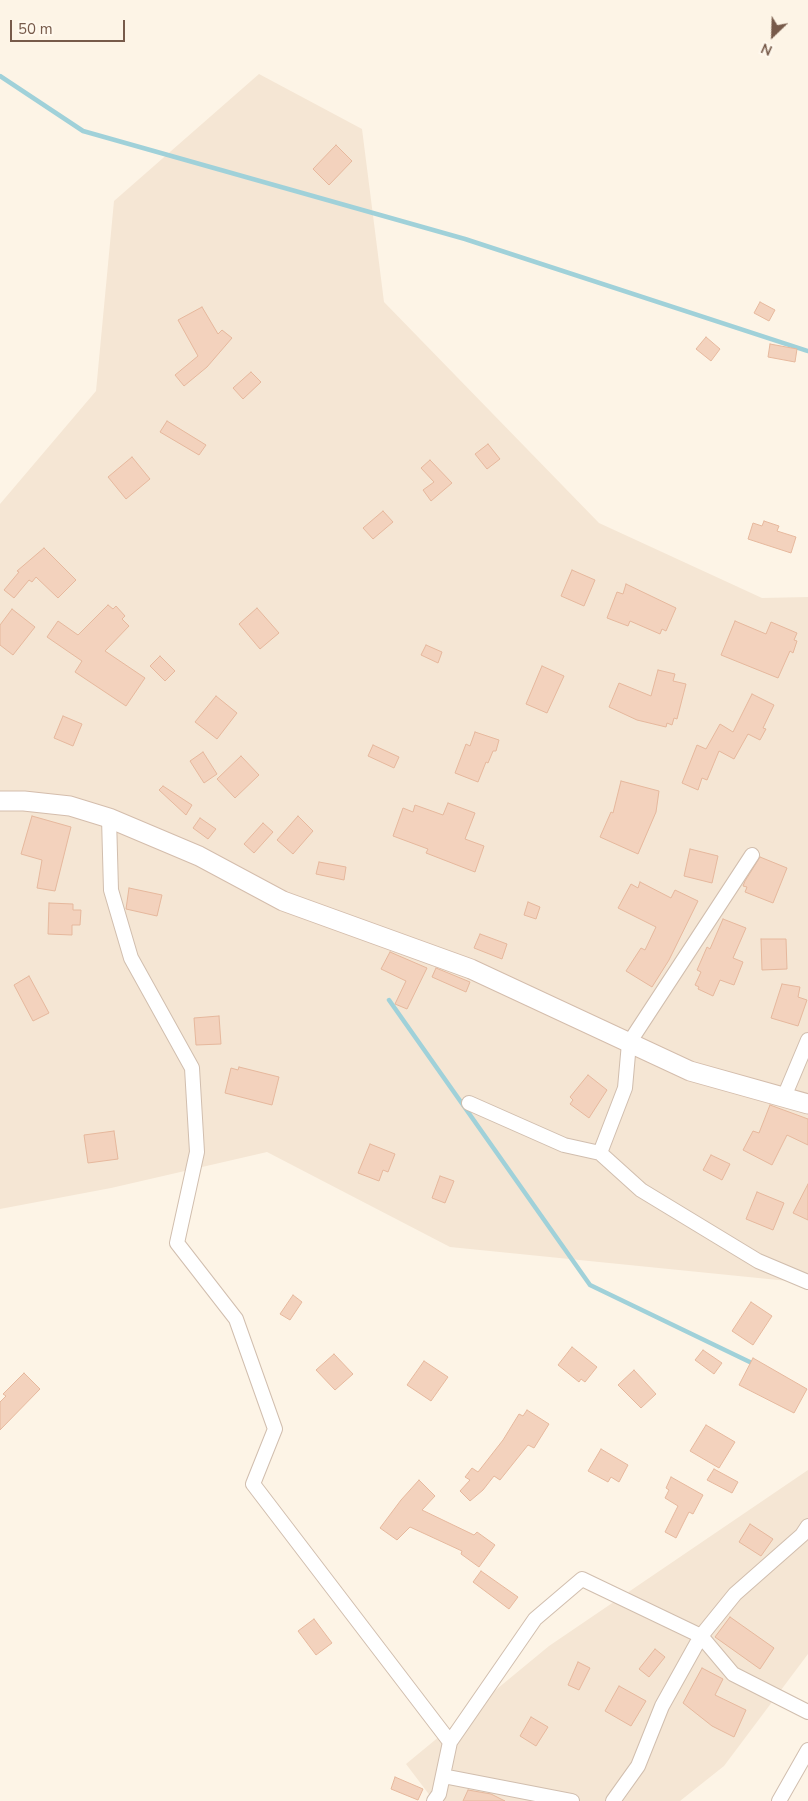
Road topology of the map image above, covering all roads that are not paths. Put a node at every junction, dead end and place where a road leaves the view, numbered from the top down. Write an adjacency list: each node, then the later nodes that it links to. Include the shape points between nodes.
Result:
1 (0, 801): 2 (street, via 70,806)
2 (109, 818): 5 (street, via 200,856 283,901 471,969); 14 (street, via 110,890 131,958 192,1068 197,1152 177,1243 236,1319 275,1429 253,1484)
3 (752, 855): 5 (street)
4 (808, 1040): 6 (street)
5 (629, 1043): 6 (street, via 690,1071); 9 (street, via 625,1088)
6 (784, 1098): 8 (street)
7 (469, 1103): 9 (street, via 564,1144)
8 (808, 1104)
9 (600, 1153): 10 (street, via 641,1190 758,1261)
10 (808, 1282)
11 (808, 1526): 12 (street, via 735,1594)
12 (701, 1636): 13 (street, via 733,1674); 14 (street, via 582,1579 535,1619); 19 (street, via 662,1706 638,1766)
13 (808, 1712)
14 (450, 1742): 16 (street)
15 (808, 1750): 20 (street)
16 (443, 1776): 17 (street, via 440,1794); 18 (street)
17 (434, 1801)
18 (572, 1801)
19 (613, 1801)
20 (779, 1801)

